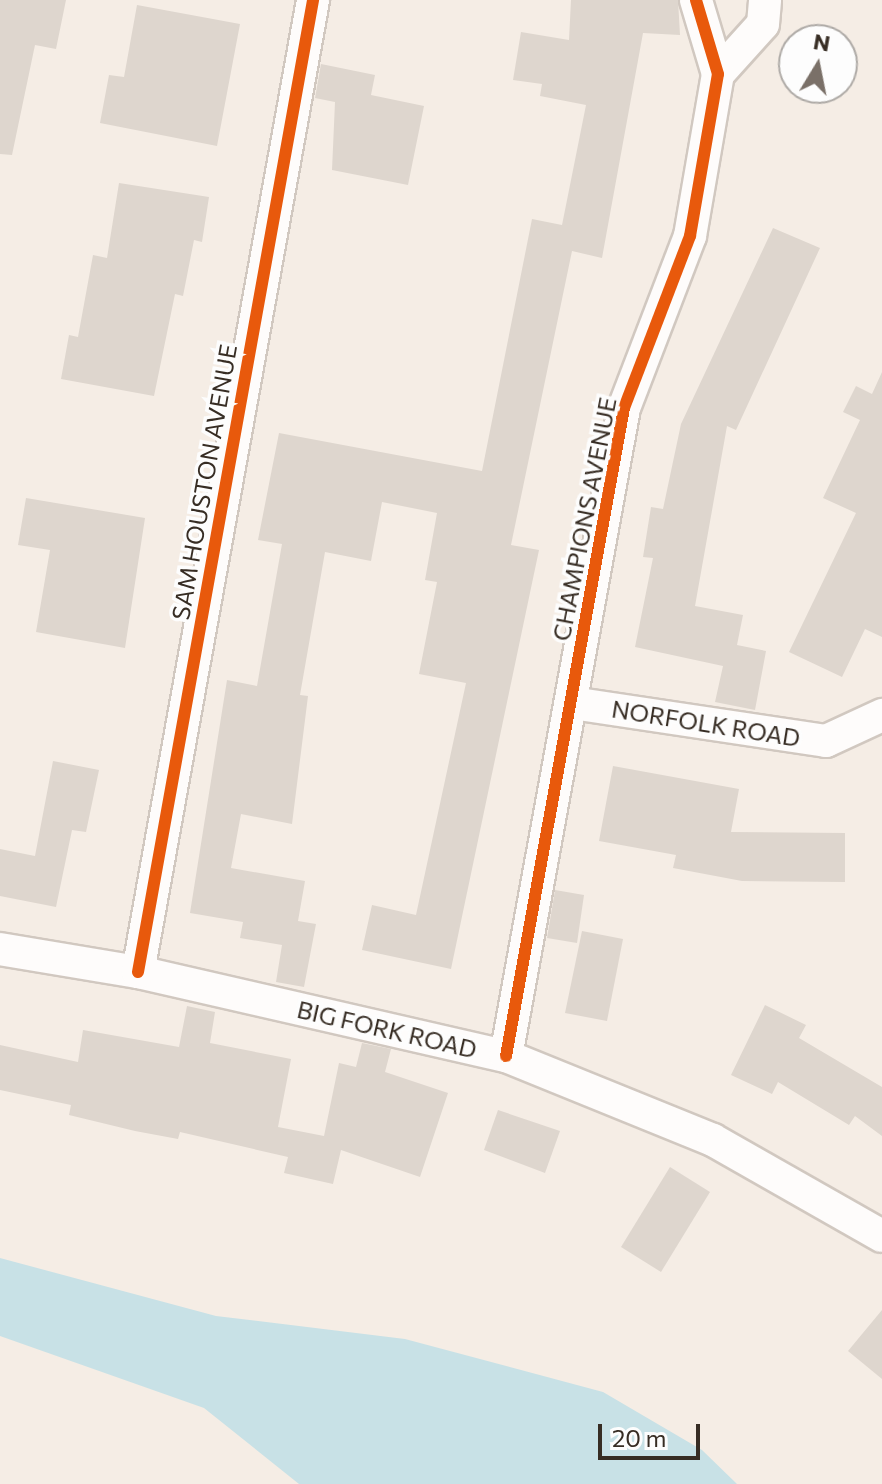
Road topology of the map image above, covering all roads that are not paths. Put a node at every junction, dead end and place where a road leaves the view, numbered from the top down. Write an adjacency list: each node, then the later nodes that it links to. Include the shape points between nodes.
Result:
1 (313, 0): 8 (street, SAM HOUSTON AVENUE)
2 (696, 0): 4 (street, CHAMPIONS AVENUE)
3 (765, 0): 4 (street, via 763,24)
4 (718, 74): 5 (street, CHAMPIONS AVENUE, via 690,236 624,408)
5 (572, 703): 6 (street, NORFOLK ROAD, via 826,741); 9 (street, CHAMPIONS AVENUE)
6 (882, 715)
7 (0, 949): 8 (street, BIG FORK ROAD)
8 (138, 972): 9 (street, BIG FORK ROAD)
9 (506, 1056): 10 (street, BIG FORK ROAD, via 713,1140)
10 (882, 1236)

